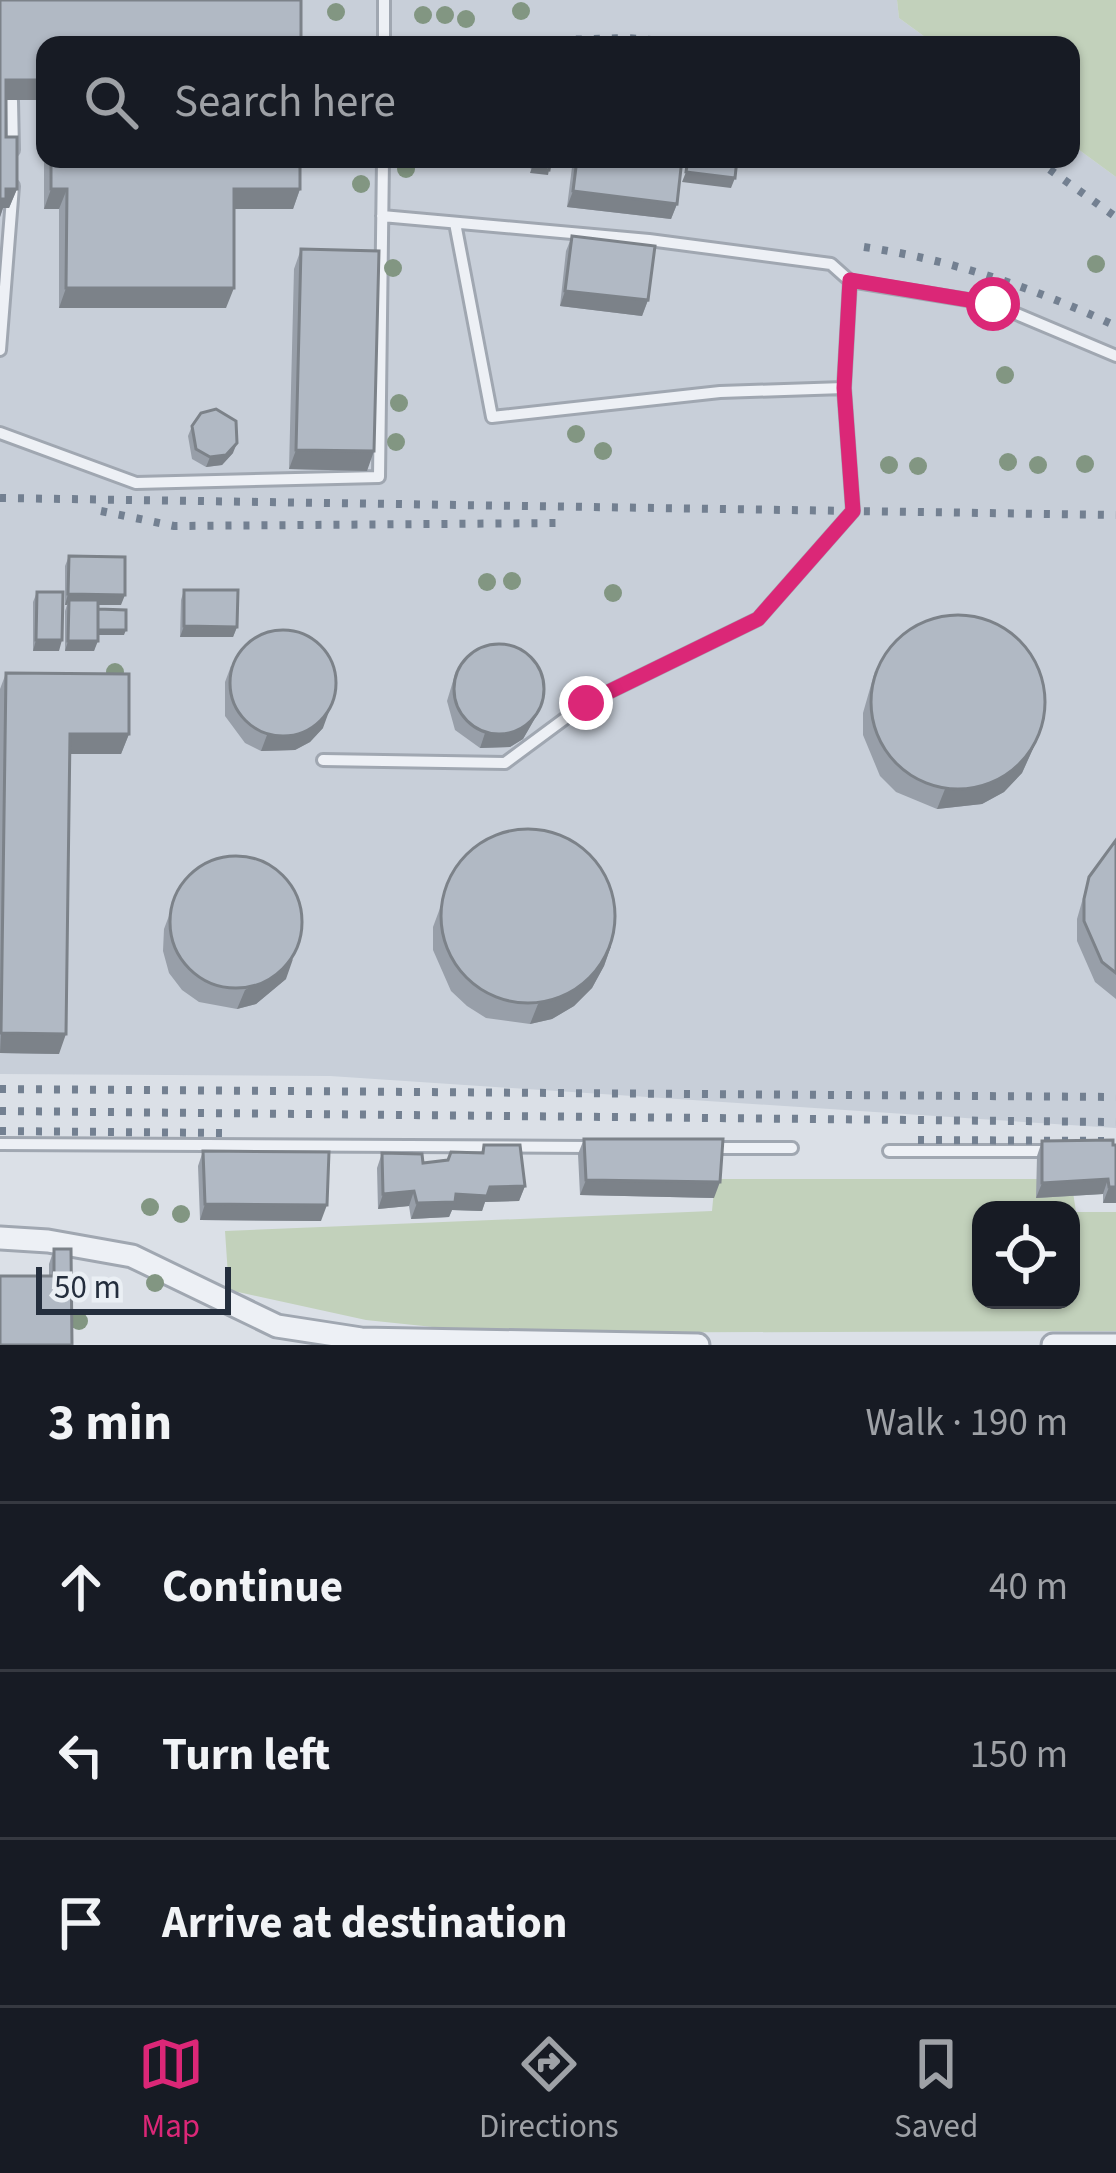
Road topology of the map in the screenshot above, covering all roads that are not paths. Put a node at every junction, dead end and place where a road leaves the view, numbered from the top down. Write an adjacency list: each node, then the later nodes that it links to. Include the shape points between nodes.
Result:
1 (384, 0): 2 (lane)
2 (384, 36)
3 (12, 101): 8 (lane, via 14,193)
4 (382, 168): 5 (lane)
5 (382, 216): 6 (lane); 11 (lane, via 379,477 136,483)
6 (455, 223): 7 (lane, via 831,264); 10 (lane, via 492,417 720,392)
7 (850, 280): 9 (lane, via 993,304); 10 (lane)
8 (0, 350)
9 (1116, 356)
10 (844, 388): 12 (lane, via 853,511 758,619 586,703 505,763)
11 (0, 433)
12 (323, 760)
13 (0, 1144): 14 (lane)
14 (606, 1147)
15 (699, 1148): 16 (lane)
16 (792, 1148)
17 (889, 1150): 18 (lane)
18 (1071, 1151)
19 (0, 1238): 20 (street, via 132,1256 278,1326 361,1339)
20 (698, 1345)
21 (1053, 1345): 22 (street)
22 (1116, 1345)

